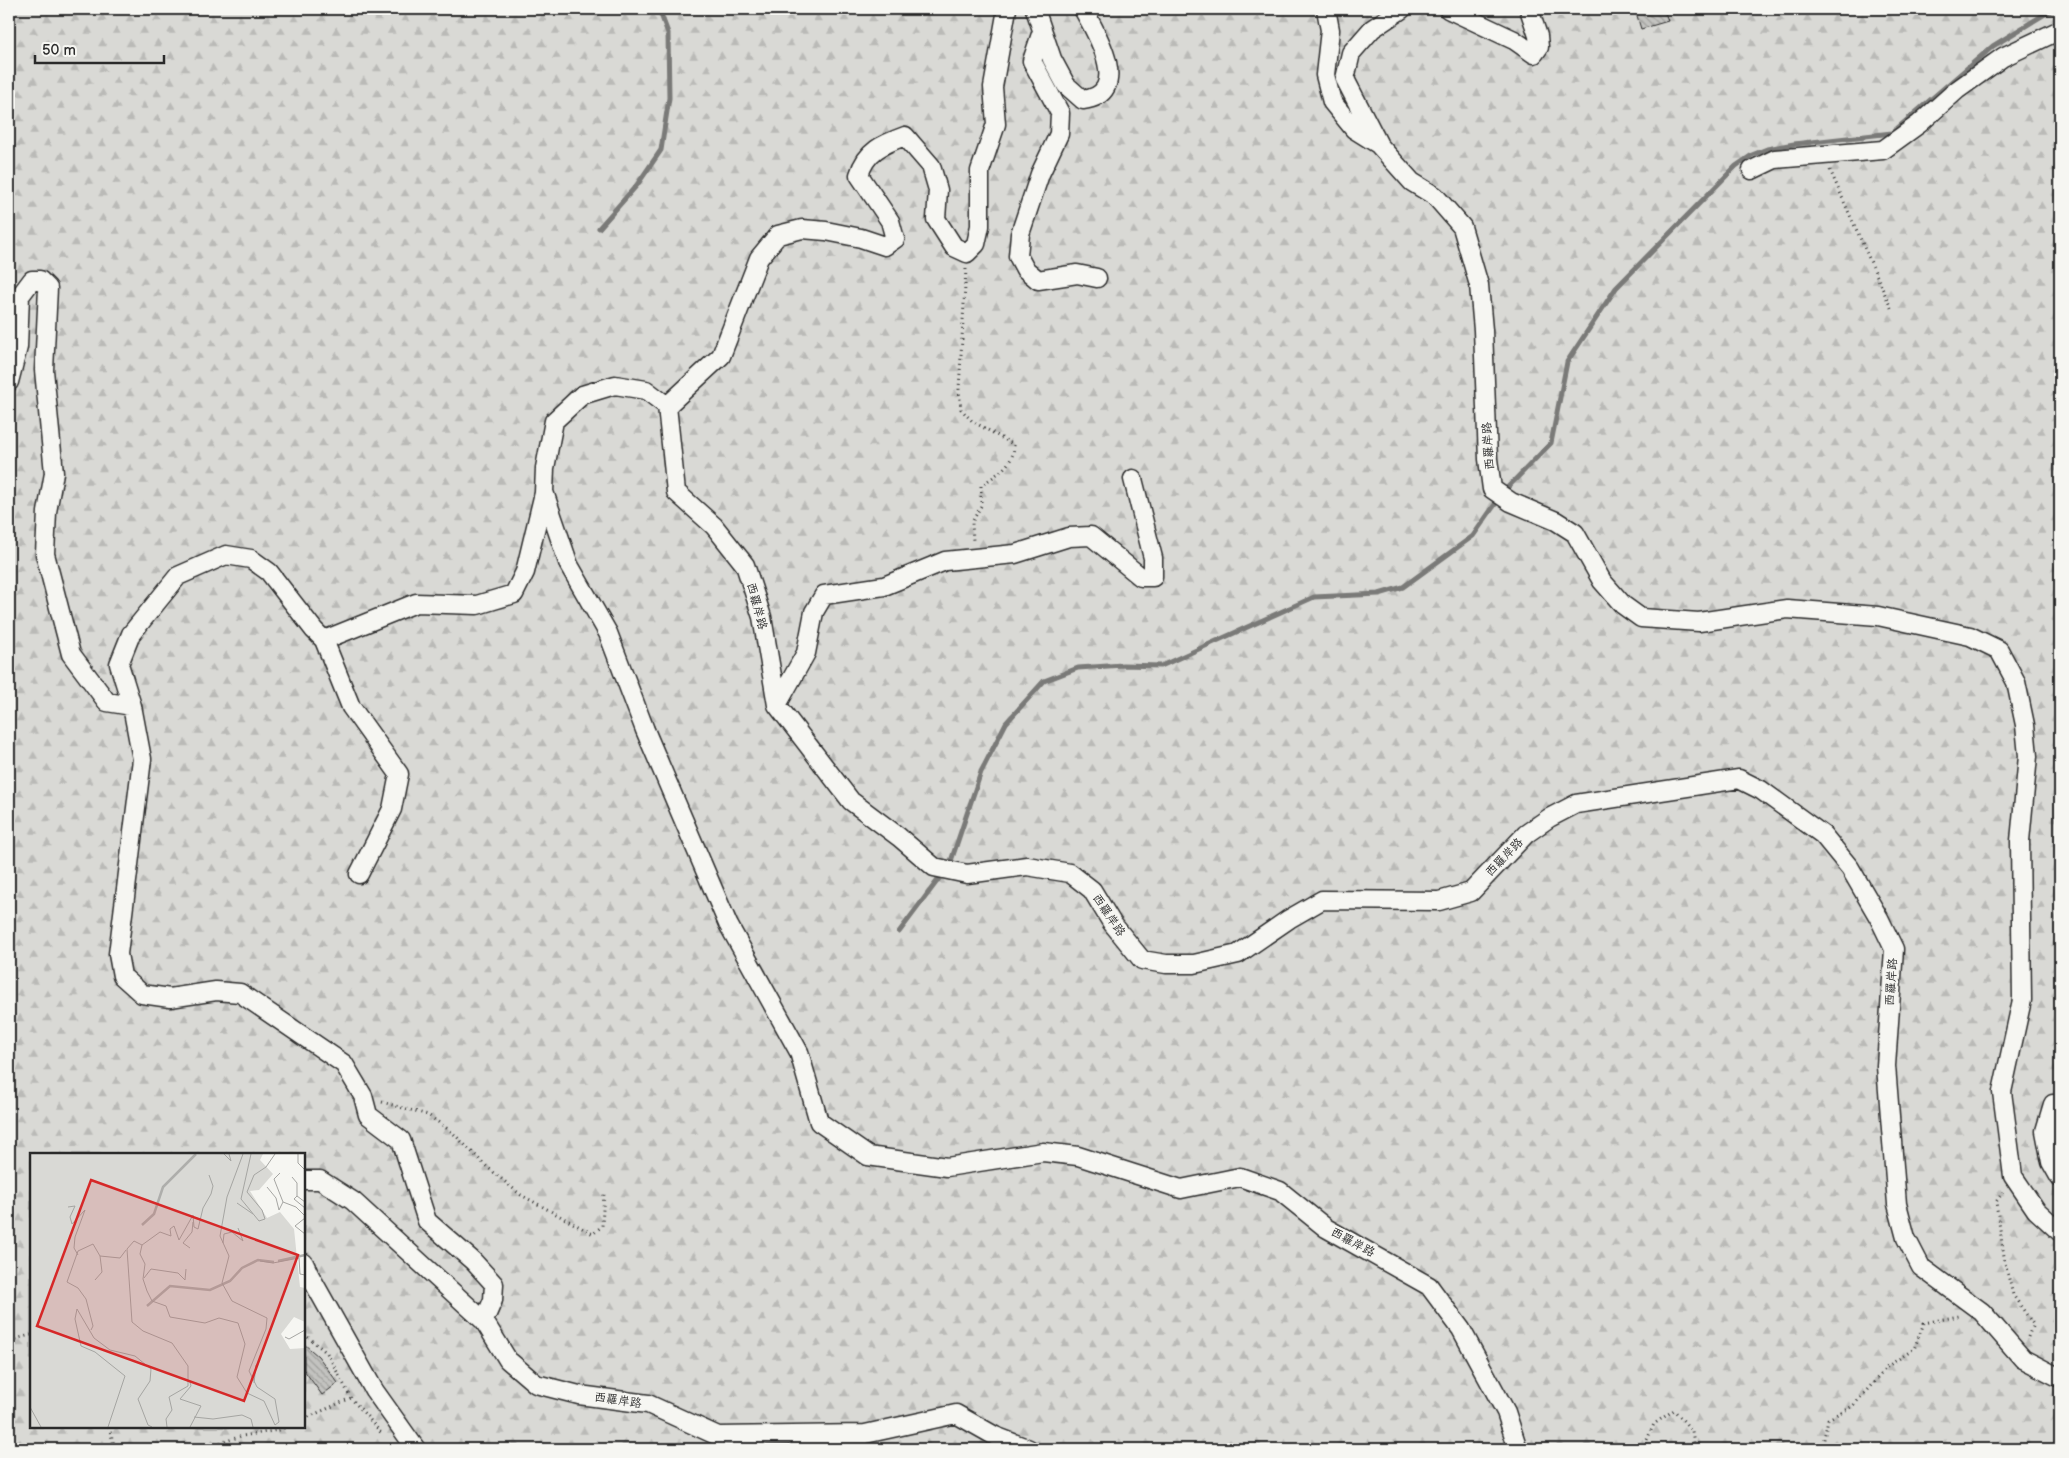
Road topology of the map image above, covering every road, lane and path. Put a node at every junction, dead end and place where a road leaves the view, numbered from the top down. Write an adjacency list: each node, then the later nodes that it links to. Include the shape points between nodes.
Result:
1 (1007, 9): 13 (street, via 993,86 996,124 980,171 980,226 976,244)
2 (1035, 9): 9 (street)
3 (1083, 9): 9 (street, via 1104,46 1109,69 1106,87 1094,99 1083,100 1066,85)
4 (1326, 9): 10 (street, 西羅岸路, via 1330,30 1325,75 1332,102 1354,129)
5 (1402, 9): 10 (street, via 1372,29 1351,53 1345,79)
6 (1448, 9): 7 (street, via 1514,40 1534,54 1539,47 1538,36)
7 (1529, 9)
8 (2060, 30): 11 (street, via 2003,58 1957,90 1883,150)
9 (1042, 32): 14 (street, via 1032,61 1060,114 1059,134 1040,174 1020,234 1018,256 1025,269 1038,280 1077,274)
10 (1378, 144): 27 (street, 西羅岸路, via 1412,182 1435,196 1462,227 1479,286 1492,489 1575,534 1602,581 1623,606 1641,618 1699,622 1787,609 1878,616 1970,636 1999,650 2016,682 2028,756 2020,841 2022,1000 2002,1092)
11 (1823, 154): 12 (street, via 1775,159); 15 (path)
12 (1752, 170)
13 (967, 253): 17 (street, via 954,246 936,219 938,190 930,166 905,136 882,144 863,162 859,175 890,222 895,239 885,246 826,231 802,229 778,235 759,258 720,356); 20 (path, via 959,389 961,409 972,420 1014,445 1014,455 1005,469 981,486 981,506 972,522)
14 (1097, 278)
15 (1892, 308)
16 (9, 382): 23 (street, via 18,346 20,296 32,280 40,280 48,288 44,370 54,473 47,512 45,554 71,654 107,702)
17 (667, 406): 19 (street, 西羅岸路, via 646,390 615,385 582,395 554,421); 22 (street, 西羅岸路, via 676,492 714,526 745,565 762,617)
18 (1133, 479): 20 (street, via 1153,558 1153,576 1141,577 1091,536 1069,537 1015,554)
19 (544, 492): 21 (street, via 525,572 514,594 477,604 416,603); 49 (street, 西羅岸路, via 569,565 608,633 645,730 728,924 799,1052 819,1122 868,1156 947,1167 1043,1152 1078,1156 1180,1189 1240,1177 1280,1191 1326,1228 1429,1286 1461,1329 1506,1412)
20 (973, 559): 22 (street, via 945,561 884,586 824,595 814,612 806,653)
21 (324, 640): 23 (street, via 269,572 251,559 226,555 178,576 130,634 119,664); 24 (street, via 350,707 400,774 392,809)
22 (776, 705): 33 (street, 西羅岸路, via 851,800 934,866 967,874 1027,866 1070,873 1092,890 1112,923 1142,960 1166,964 1194,964 1238,954 1322,900 1438,901 1471,892 1526,834 1576,804 1739,779 1761,790 1823,835 1850,868 1894,949 1886,1066 1897,1204 1904,1230 1921,1267)
23 (132, 706): 25 (street, via 142,759 118,954 122,976 142,994 170,998 216,992 240,993 344,1064)
24 (359, 874)
25 (363, 1096): 30 (path, via 428,1115 452,1132 520,1195 593,1234 602,1226); 34 (street, via 368,1115 401,1140 427,1221 494,1284 493,1300)
26 (2053, 1104): 28 (street, via 2045,1131 2051,1162)
27 (2013, 1176): 31 (street, 西羅岸路, via 2036,1210); 35 (path, via 1996,1202 2013,1295 2033,1324 2028,1337)
28 (2060, 1178)
29 (305, 1180): 34 (street, 西羅岸路, via 320,1180 353,1201)
30 (604, 1193)
31 (2060, 1232)
32 (305, 1265): 47 (street, via 374,1390)
33 (1982, 1312): 39 (street, 西羅岸路, via 2023,1360); 52 (path, via 1924,1323 1914,1349 1888,1366 1853,1406 1828,1419)
34 (484, 1321): 48 (street, 西羅岸路, via 508,1360 536,1384 579,1395 648,1404 718,1436 865,1434 956,1414 994,1436)
35 (2020, 1333)
36 (30, 1335): 38 (path, via 19,1338)
37 (305, 1335): 40 (path, via 327,1354)
38 (9, 1347)
39 (2060, 1378)
40 (351, 1398): 41 (path); 44 (path)
41 (305, 1420)
42 (109, 1428): 45 (path)
43 (284, 1428): 46 (path, via 242,1436)
44 (383, 1435)
45 (116, 1449)
46 (201, 1449)
47 (416, 1449)
48 (1029, 1449)
49 (1518, 1449)
50 (1643, 1449): 51 (path, via 1654,1424 1674,1410 1692,1432)
51 (1695, 1449)
52 (1822, 1449)

